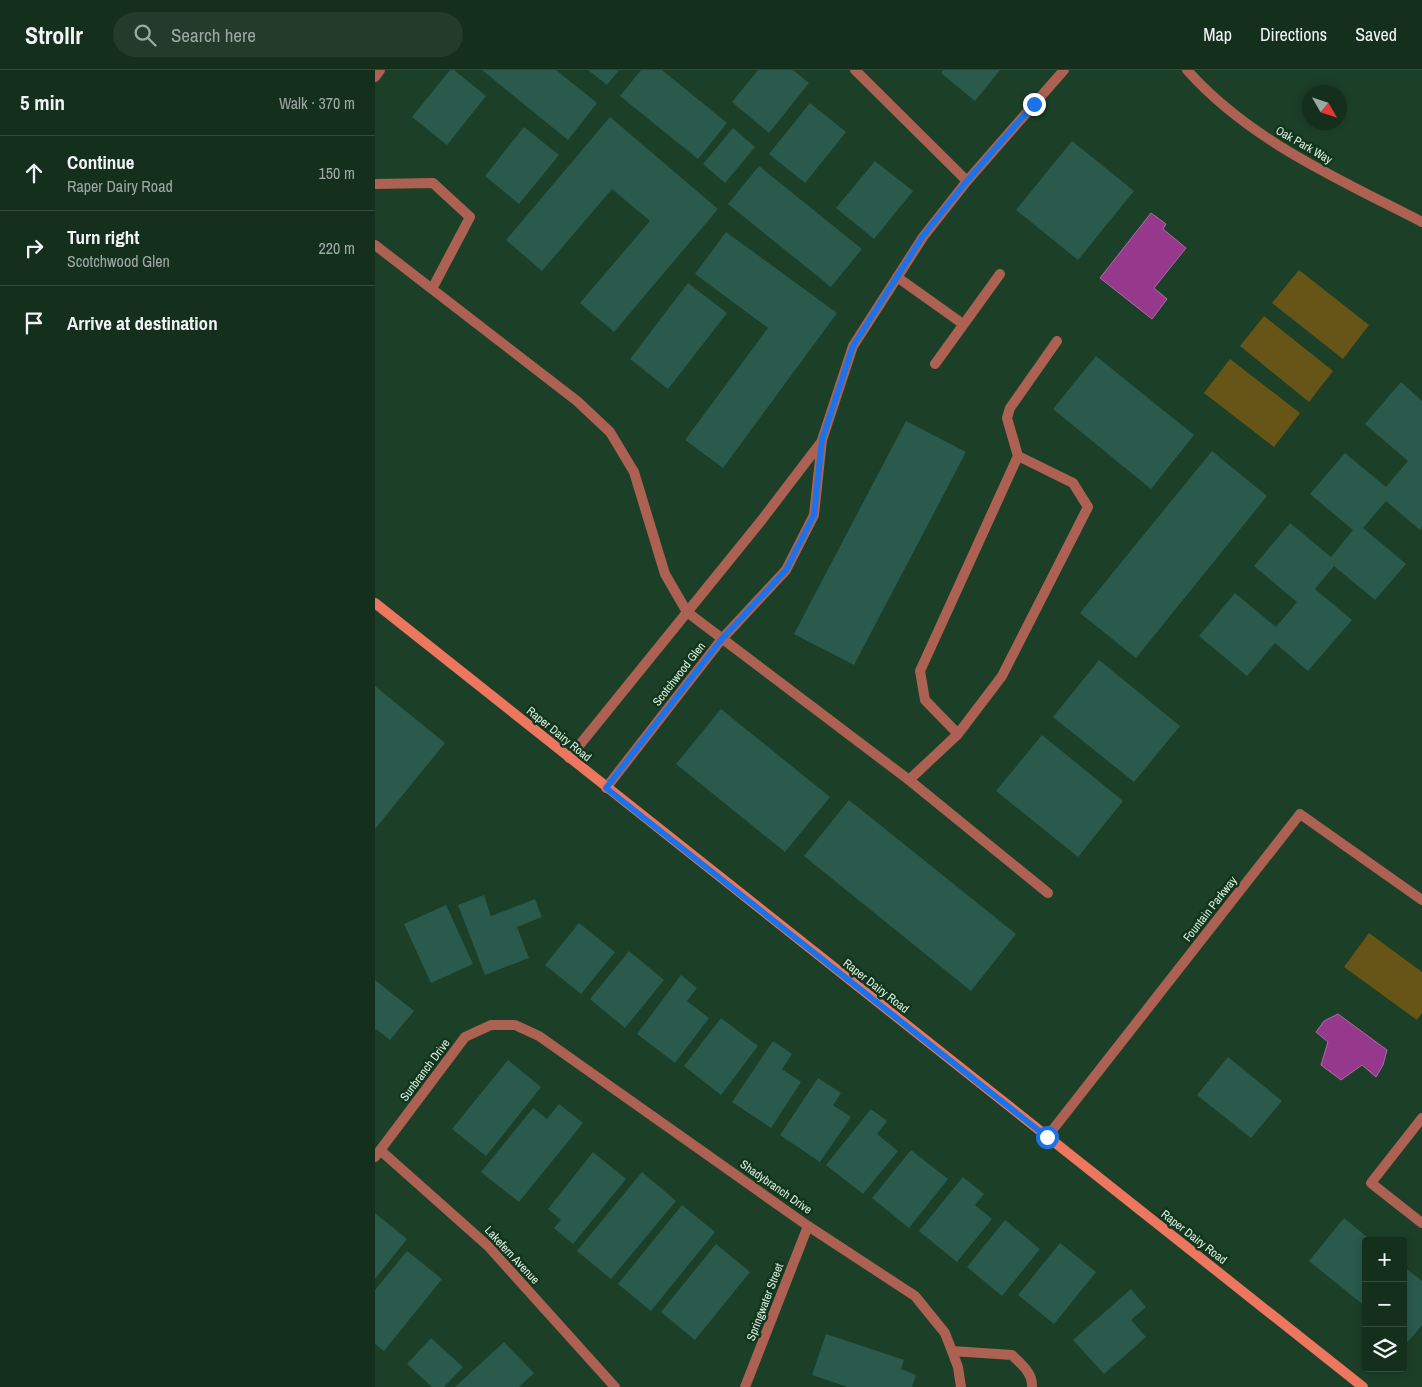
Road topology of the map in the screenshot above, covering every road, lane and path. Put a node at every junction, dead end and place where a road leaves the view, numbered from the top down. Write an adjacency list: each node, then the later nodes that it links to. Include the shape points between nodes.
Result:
1 (380, 70): 5 (street)
2 (855, 70): 6 (street)
3 (1064, 70): 6 (street, Scotchwood Glen)
4 (1187, 70): 8 (street, Oak Park Way, via 1208,94 1286,151)
5 (375, 77)
6 (967, 181): 11 (street, Scotchwood Glen, via 923,236)
7 (375, 184): 12 (street, via 433,183 470,216)
8 (1422, 222)
9 (375, 245): 12 (street)
10 (1000, 274): 13 (street)
11 (897, 277): 13 (street); 16 (street, Scotchwood Glen, via 853,346)
12 (432, 289): 19 (street, via 577,401 609,432 634,472 665,574)
13 (963, 324): 15 (street)
14 (1057, 341): 17 (street, via 1010,408 1007,418)
15 (935, 364)
16 (822, 440): 19 (street, Scotchwood Glen); 20 (street, Scotchwood Glen, via 814,515 786,570)
17 (1018, 456): 21 (street, via 920,671 925,700); 21 (street, via 1073,483 1088,507 1002,676)
18 (375, 603): 22 (street, Raper Dairy Road)
19 (687, 612): 20 (street); 22 (street, Scotchwood Glen)
20 (721, 640): 23 (street); 24 (street, Scotchwood Glen)
21 (958, 734): 23 (street)
22 (569, 758): 24 (street, Raper Dairy Road)
23 (909, 780): 25 (street)
24 (606, 788): 29 (street, Raper Dairy Road)
25 (1048, 893)
26 (1422, 900): 29 (street, Fountain Parkway, via 1300,814)
27 (539, 1036): 30 (street, Sunbranch Drive, via 515,1025 491,1025 465,1037); 32 (street, Shadybranch Drive)
28 (1422, 1118): 31 (street, via 1371,1183)
29 (1047, 1137): 38 (street, Raper Dairy Road)
30 (378, 1154): 34 (street, Lakefern Avenue, via 488,1246)
31 (1422, 1223)
32 (808, 1226): 33 (street, Shadybranch Drive, via 915,1296 945,1333); 35 (street, Springwater Street)
33 (952, 1351): 36 (street, Shadybranch Drive); 37 (street, via 1012,1355 1027,1369)
34 (615, 1387)
35 (745, 1387)
36 (961, 1387)
37 (1032, 1387)
38 (1363, 1387)

